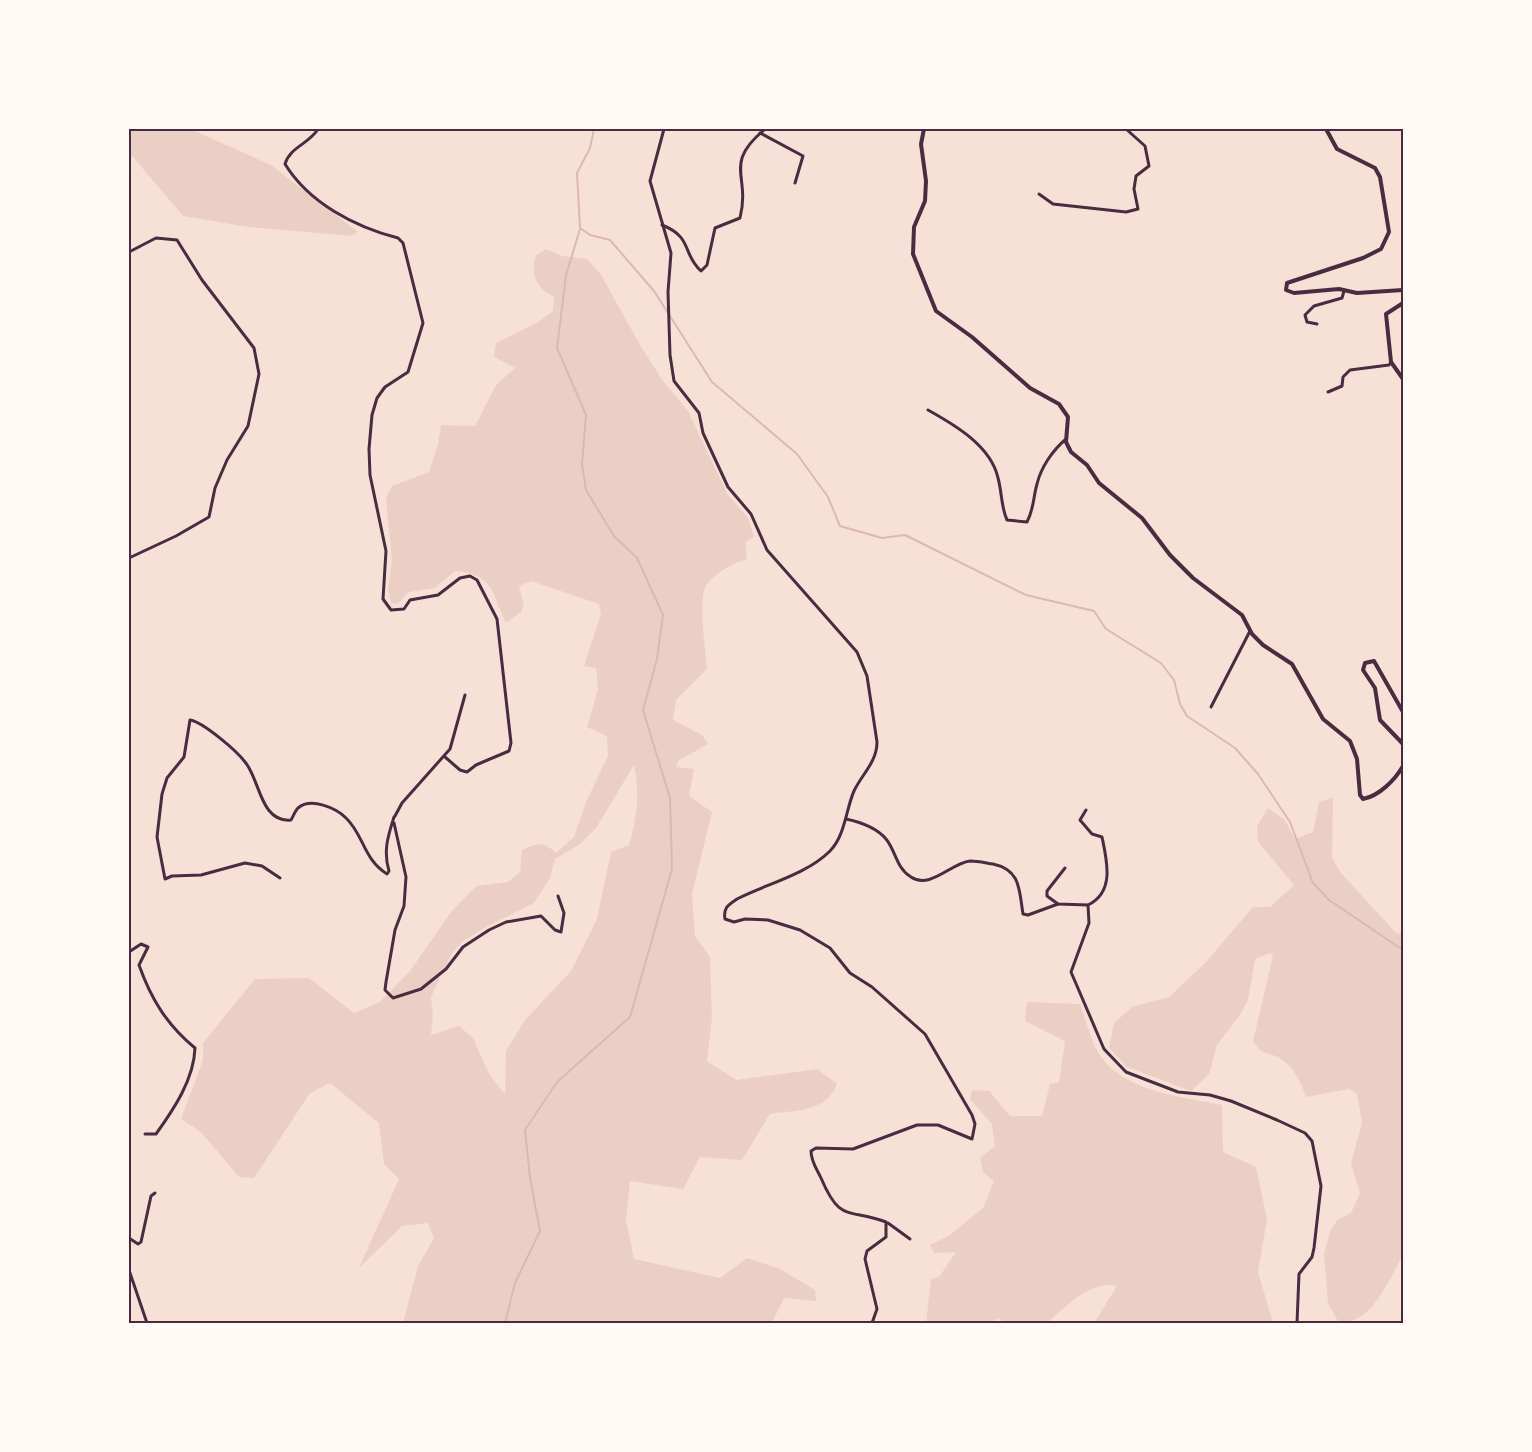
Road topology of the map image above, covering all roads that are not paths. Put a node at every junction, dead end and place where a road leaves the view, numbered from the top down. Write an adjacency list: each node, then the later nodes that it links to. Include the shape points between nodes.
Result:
1 (318, 129): 27 (street, via 288,154 285,164 317,200 355,223 403,243 423,322 408,372 385,387 372,415 370,475 386,550 383,599 391,610 404,609 410,600 438,595 460,578 471,576 477,580 497,619 509,751 466,772)
2 (664, 129): 10 (street, via 650,181)
3 (765, 129): 7 (street)
4 (924, 129): 20 (street, via 921,144 926,191 914,227 913,254 930,299 936,310 1030,387 1059,404 1068,417)
5 (1326, 129): 13 (street, via 1337,149 1375,168 1389,232 1381,249 1298,278 1287,283 1286,290)
6 (1129, 130): 9 (street, via 1145,146 1149,166 1136,176 1138,209 1126,212 1053,204)
7 (760, 133): 8 (street, via 803,156); 10 (street, via 743,150 739,168 744,195 740,218 715,228 707,265 701,271 678,231)
8 (795, 183)
9 (1039, 194)
10 (662, 225): 31 (street, via 671,253 668,292 674,381 699,414 728,487 751,514 767,550 857,652 867,676 877,753 853,793)
11 (129, 252): 21 (street, via 156,238 177,240 254,348 260,374 248,426 226,460 209,517)
12 (1403, 290): 13 (street, via 1357,294)
13 (1344, 291): 15 (street, via 1342,298 1314,306 1305,315 1307,322)
14 (1403, 303): 16 (street, via 1386,314)
15 (1317, 324)
16 (1391, 362): 17 (street); 18 (street, via 1350,370 1343,377 1342,386)
17 (1403, 379)
18 (1328, 392)
19 (928, 410): 20 (street, via 973,440 991,460 1004,513 1007,520 1015,523 1027,522 1035,504 1039,474)
20 (1067, 437): 22 (street, via 1071,453 1088,465 1099,483 1142,518 1193,578 1242,615)
21 (129, 558)
22 (1250, 631): 24 (street); 28 (street, via 1292,664 1323,719 1350,741 1363,800 1374,797)
23 (465, 695): 27 (street)
24 (1211, 707)
25 (1403, 712): 26 (street, via 1374,661 1365,663 1363,670 1376,688 1380,720)
26 (1403, 744)
27 (445, 757): 30 (street, via 402,802)
28 (1403, 766)
29 (1086, 810): 36 (street, via 1080,820 1092,834 1102,837 1107,865 1102,893)
30 (394, 817): 33 (street, via 386,840 387,874 373,866 347,818 331,808 310,803 298,808 286,821 270,813 246,763 204,724 190,720 184,757 167,778 162,794 157,837 165,879 201,875 245,863 262,866); 34 (street, via 393,830 406,877 404,906 394,930 385,990 393,998 421,989 446,969 463,947 506,922 541,916 561,932 564,913)
31 (846, 819): 35 (street, via 875,830 886,839 894,858 912,878 922,881 970,861 984,862 1005,867 1012,873 1023,914); 40 (street, via 831,850 800,871 737,899 724,912 725,919 734,922 761,919 800,930 830,948 850,973 872,987 925,1034 972,1115 972,1139 938,1125 917,1125 853,1149 811,1151 812,1162 834,1204 853,1215)
32 (1065, 868): 35 (street, via 1047,891 1051,902)
33 (280, 878)
34 (558, 896)
35 (1058, 904): 36 (street)
36 (1088, 905): 46 (street, via 1089,922 1071,972 1104,1049 1114,1061 1140,1079 1178,1092 1231,1101 1305,1133 1312,1141 1322,1186 1312,1257 1299,1274)
37 (129, 952): 38 (street, via 141,944 148,947 139,965 145,984 169,1023 195,1048 195,1065 172,1112 156,1134)
38 (145, 1134)
39 (155, 1192): 41 (street, via 141,1242)
40 (886, 1222): 42 (street); 45 (street, via 886,1237 867,1251 877,1309)
41 (129, 1238)
42 (910, 1239)
43 (129, 1270): 44 (street)
44 (147, 1323)
45 (872, 1323)
46 (1297, 1323)

